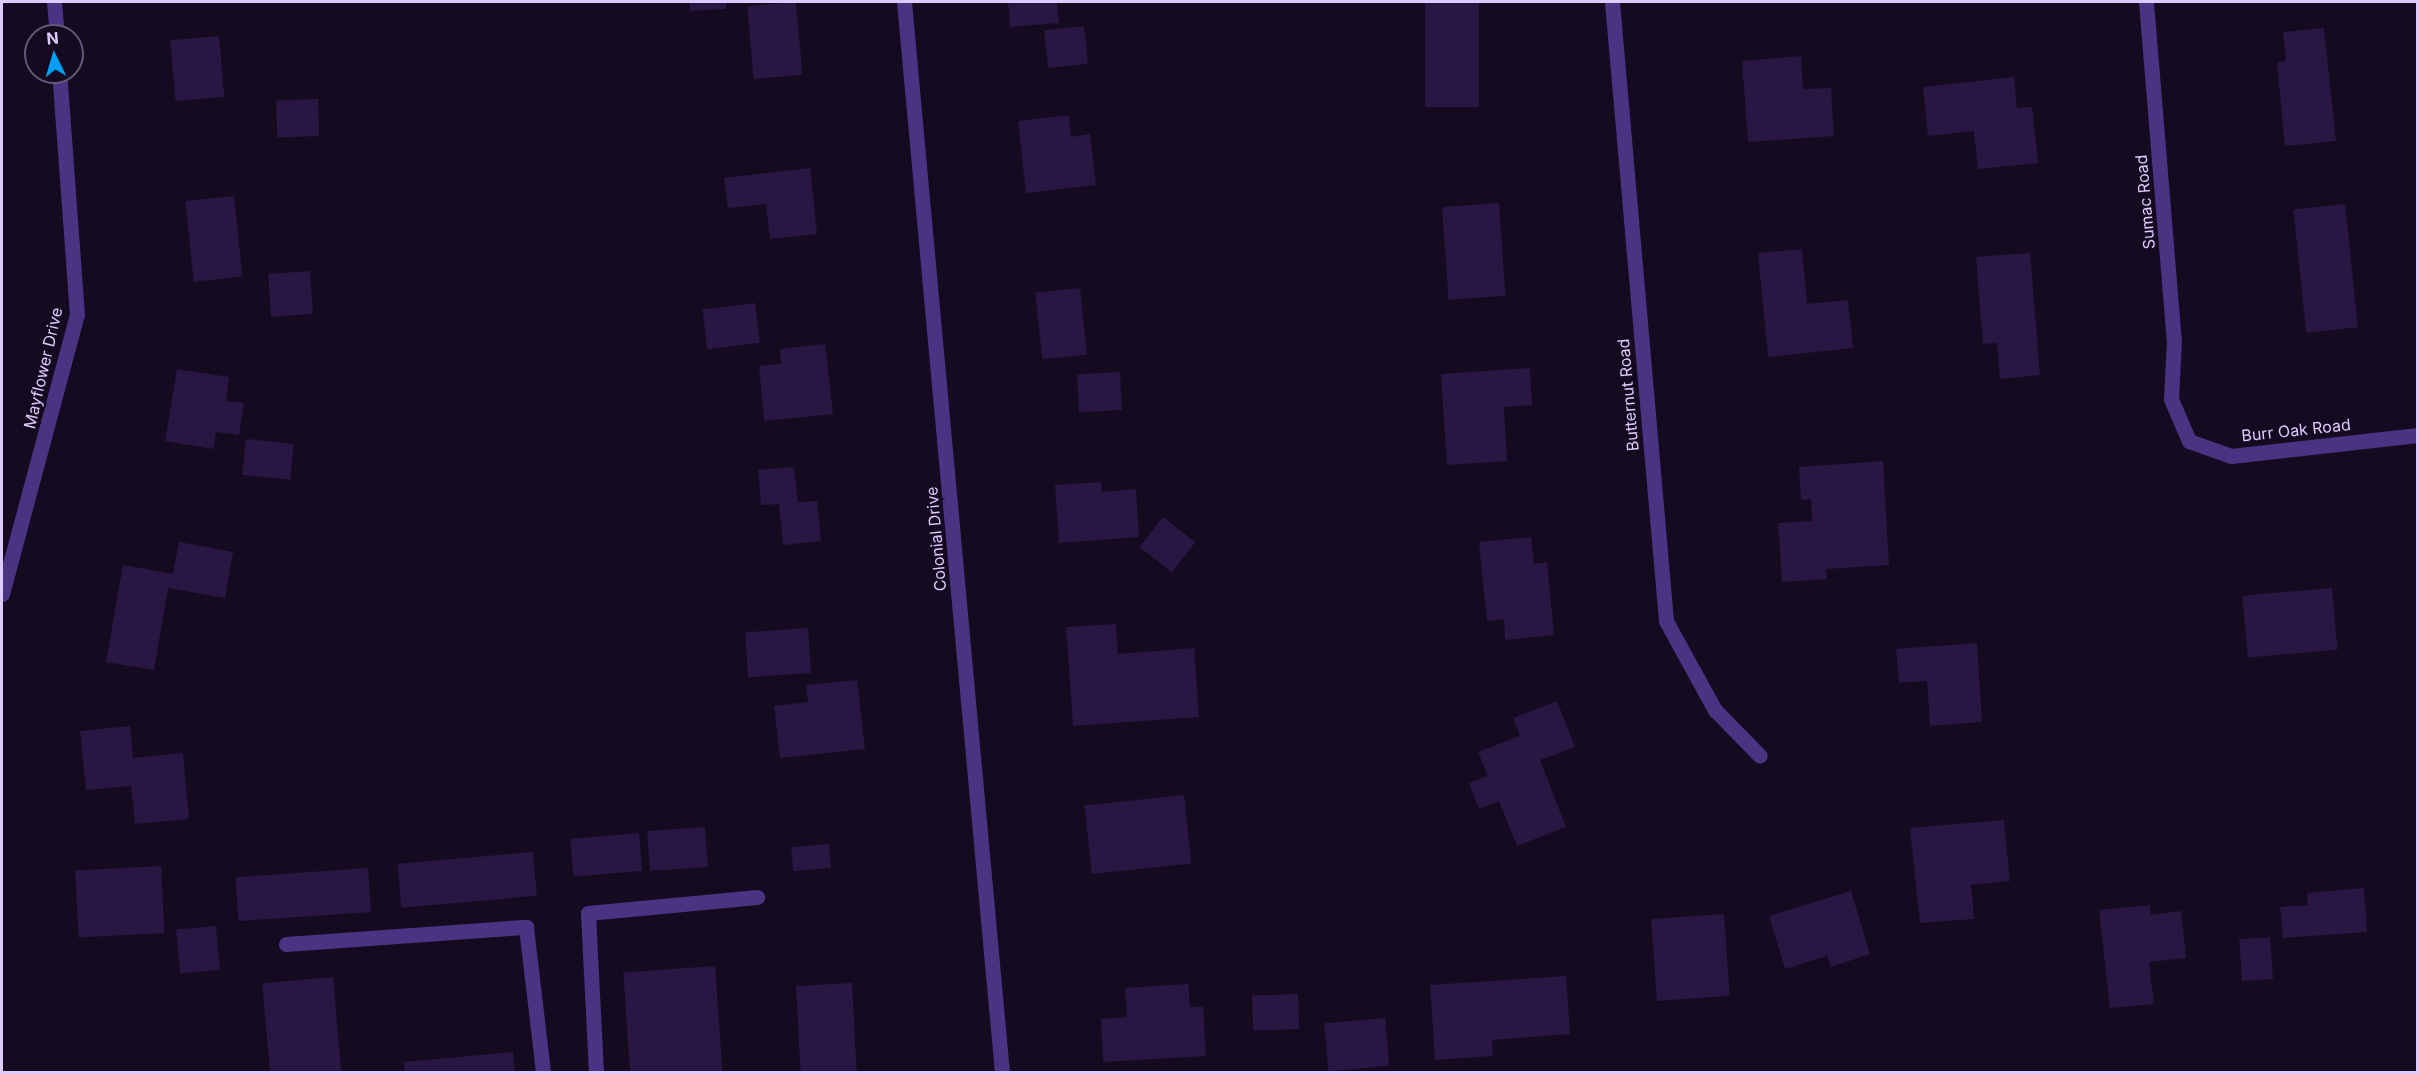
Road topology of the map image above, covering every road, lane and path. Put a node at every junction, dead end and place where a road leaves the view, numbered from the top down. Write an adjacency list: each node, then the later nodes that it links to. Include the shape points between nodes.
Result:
1 (54, 2): 5 (street)
2 (904, 2): 15 (street, Colonial Drive)
3 (1612, 2): 10 (street, Butternut Road, via 1666,621 1715,710)
4 (2146, 2): 7 (street, Sumac Road, via 2174,340)
5 (56, 24)
6 (60, 84): 9 (street, Mayflower Drive, via 76,315)
7 (2171, 399): 8 (street, Burr Oak Road, via 2189,441 2231,456)
8 (2418, 435)
9 (2, 594)
10 (1760, 756)
11 (758, 897): 14 (street, via 588,913)
12 (286, 945): 13 (street, via 526,927)
13 (543, 1072)
14 (596, 1072)
15 (1002, 1072)

